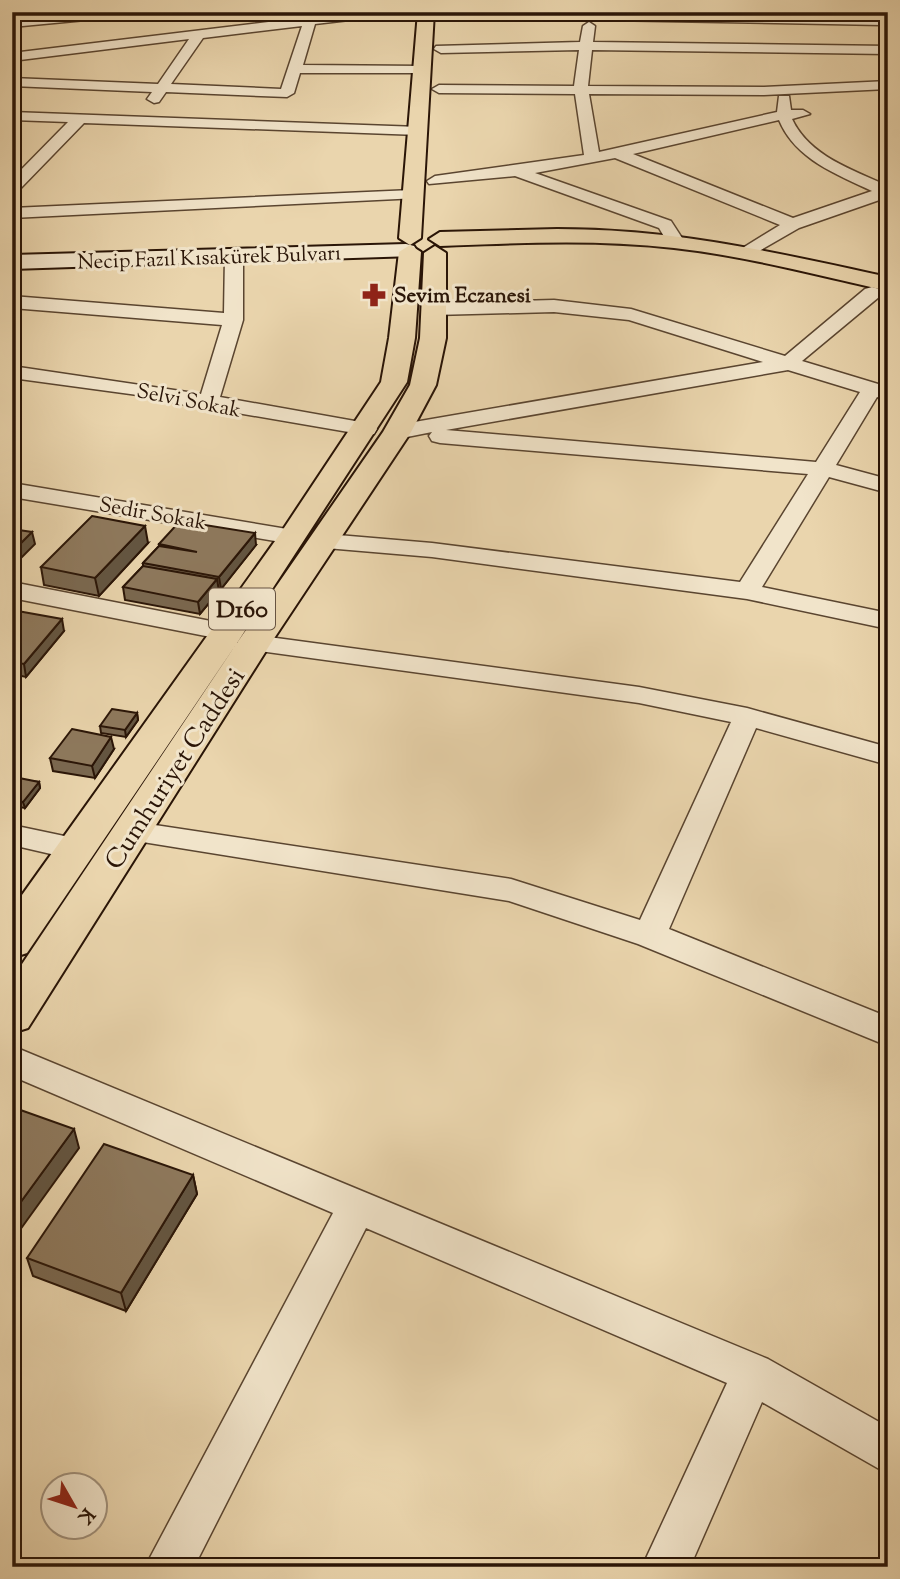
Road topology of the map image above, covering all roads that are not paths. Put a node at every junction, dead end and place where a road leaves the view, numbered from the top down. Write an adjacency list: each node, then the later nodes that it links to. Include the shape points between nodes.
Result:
1 (128, 12): 10 (street)
2 (384, 12): 9 (street)
3 (426, 12): 19 (main road, Cumhuriyet Caddesi / D160)
4 (443, 12): 15 (main road, Cumhuriyet Caddesi / D160)
5 (571, 12): 7 (street)
6 (867, 12): 11 (street)
7 (590, 13): 8 (street); 13 (street)
8 (764, 16): 11 (street); 21 (street)
9 (310, 20): 12 (street, via 221,26); 18 (street)
10 (12, 23)
11 (885, 23)
12 (200, 33): 17 (street); 23 (street)
13 (587, 46): 15 (street); 21 (street); 25 (street)
14 (12, 47): 17 (street)
15 (441, 49): 24 (main road, Cumhuriyet Caddesi / D160)
16 (888, 50): 21 (street)
17 (19, 57): 20 (street)
18 (295, 69): 19 (street); 23 (street, via 287,93)
19 (422, 69): 30 (main road, Cumhuriyet Caddesi / D160)
20 (12, 80): 23 (street)
21 (779, 82): 22 (street); 25 (street); 29 (street); 32 (street); 36 (street, via 798,142 814,155)
22 (888, 85)
23 (163, 87): 28 (street)
24 (439, 89): 25 (street); 35 (main road, Cumhuriyet Caddesi / D160)
25 (581, 89): 33 (street)
26 (12, 116): 27 (street)
27 (80, 119): 28 (street); 37 (street)
28 (137, 121): 30 (street)
29 (814, 128)
30 (419, 131): 38 (main road, Cumhuriyet Caddesi / D160)
31 (825, 142): 36 (street)
32 (620, 154): 33 (street); 40 (street)
33 (593, 158): 34 (street)
34 (520, 173): 35 (street); 42 (street, via 666,225)
35 (435, 181): 41 (main road, Cumhuriyet Caddesi / D160)
36 (887, 187): 40 (street)
37 (12, 188)
38 (412, 195): 39 (street); 41 (main road, Cumhuriyet Caddesi / D160)
39 (12, 213)
40 (793, 224): 44 (street)
41 (425, 238): 42 (main road, Necip Fazıl Kısakürek Bulvarı); 43 (main road, Necip Fazıl Kısakürek Bulvarı); 45 (main road, Necip Fazıl Kısakürek Bulvarı); 47 (main road, Necip Fazıl Kısakürek Bulvarı, via 687,254); 49 (main road, Cumhuriyet Caddesi / D160); 55 (main road, Cumhuriyet Caddesi / D160)
42 (676, 241): 44 (main road, Necip Fazıl Kısakürek Bulvarı)
43 (12, 252)
44 (747, 253): 47 (main road, Necip Fazıl Kısakürek Bulvarı)
45 (234, 256): 46 (main road, Necip Fazıl Kısakürek Bulvarı); 50 (street)
46 (12, 262)
47 (883, 291): 51 (street)
48 (12, 302): 50 (street)
49 (434, 309): 51 (street, via 554,306 631,316); 55 (main road, Cumhuriyet Caddesi / D160, via 423,385)
50 (233, 320): 54 (street)
51 (787, 364): 53 (street); 55 (street)
52 (12, 372): 54 (street, Selvi Sokak, via 75,378)
53 (880, 392): 56 (street)
54 (208, 404): 55 (street, Selvi Sokak)
55 (382, 431): 56 (street); 59 (main road, Cumhuriyet Caddesi / D160)
56 (823, 469): 57 (street); 61 (street)
57 (888, 486)
58 (12, 490): 59 (street, Sedir Sokak)
59 (310, 539): 61 (street, Sedir Sokak); 63 (main road, Cumhuriyet Caddesi / D160)
60 (12, 590): 63 (street)
61 (747, 591): 62 (street, Sedir Sokak)
62 (888, 621)
63 (240, 637): 64 (street, via 639,695); 66 (main road, Cumhuriyet Caddesi / D160); 68 (main road, Cumhuriyet Caddesi / D160)
64 (747, 717): 65 (street); 69 (street)
65 (888, 756)
66 (135, 832): 69 (street, via 511,890); 71 (main road, Cumhuriyet Caddesi / D160)
67 (12, 835): 68 (street)
68 (78, 849): 70 (main road, Cumhuriyet Caddesi / D160)
69 (650, 935): 72 (street)
70 (12, 942)
71 (12, 1016)
72 (888, 1032)
73 (12, 1060): 74 (street)
74 (358, 1205): 75 (street); 77 (street)
75 (753, 1373): 76 (street); 78 (street)
76 (888, 1452)
77 (169, 1567)
78 (666, 1567)

